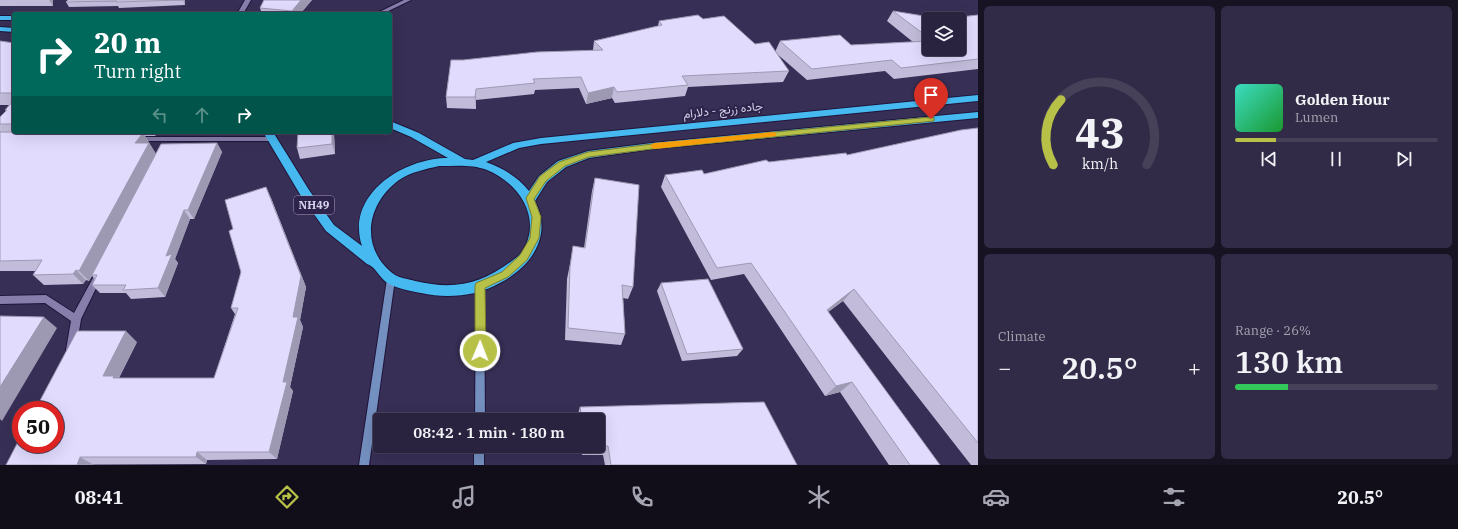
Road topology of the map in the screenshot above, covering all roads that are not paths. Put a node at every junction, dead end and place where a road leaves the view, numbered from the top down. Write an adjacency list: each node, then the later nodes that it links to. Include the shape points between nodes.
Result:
1 (248, 0): 3 (street)
2 (408, 0): 4 (street)
3 (241, 12)
4 (382, 12)
5 (0, 18): 6 (highway)
6 (12, 18)
7 (0, 29): 8 (highway)
8 (12, 30)
9 (978, 98): 15 (highway, جاده زرنج - دلارام / NH49, via 541,141 517,145)
10 (978, 115): 16 (highway, via 652,146 588,155 562,164 543,178)
11 (392, 125): 14 (highway, NH49)
12 (270, 135): 13 (street, via 167,142); 17 (highway, NH49, via 304,193 330,228)
13 (131, 139)
14 (462, 162): 15 (highway, NH49); 17 (highway, NH49, via 439,162 416,168 396,178 380,191 368,208 363,227 366,246)
15 (475, 163): 16 (highway, NH49, via 497,170 516,182)
16 (530, 198): 20 (highway, NH49, via 536,217 534,238 524,258 505,274)
17 (377, 264): 19 (highway, NH49)
18 (101, 270): 22 (street)
19 (391, 279): 20 (highway, NH49, via 421,288 450,291); 26 (main road)
20 (480, 286): 24 (main road)
21 (0, 300): 22 (street, via 46,299)
22 (76, 319): 23 (street)
23 (69, 357)
24 (480, 413)
25 (479, 453): 27 (main road)
26 (364, 465)
27 (479, 465)

